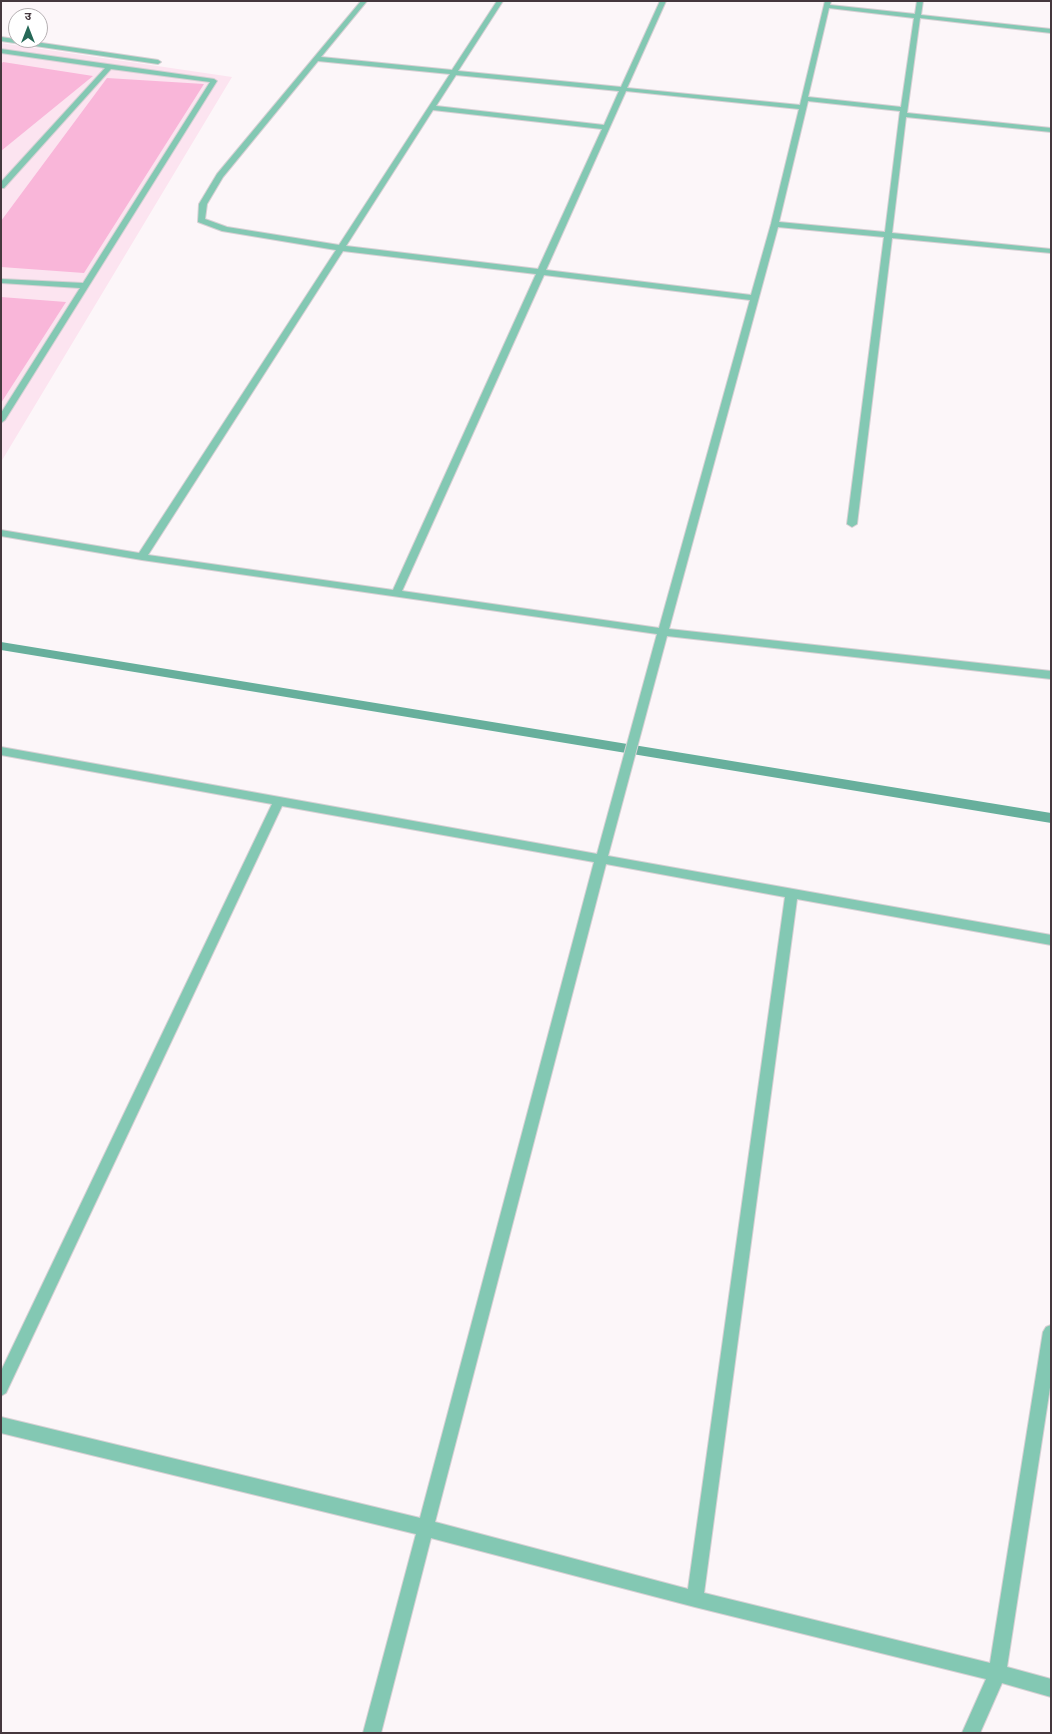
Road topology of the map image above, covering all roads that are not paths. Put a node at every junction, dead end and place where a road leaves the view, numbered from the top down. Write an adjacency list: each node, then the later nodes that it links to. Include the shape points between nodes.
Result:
1 (364, 1): 10 (street)
2 (500, 1): 13 (street)
3 (663, 1): 14 (street)
4 (920, 1): 6 (street)
5 (827, 4): 6 (street); 15 (street)
6 (918, 16): 7 (street); 17 (street)
7 (1051, 31)
8 (1, 39): 11 (street)
9 (1, 51): 12 (street)
10 (318, 59): 13 (street); 23 (street, via 220,176 203,204 201,220 225,229)
11 (158, 62)
12 (110, 66): 20 (street); 27 (street, via 214,81)
13 (454, 72): 14 (street); 16 (street)
14 (623, 89): 15 (street); 18 (street)
15 (804, 103): 17 (street); 21 (street)
16 (431, 108): 18 (street); 23 (street)
17 (904, 112): 19 (street); 22 (street)
18 (606, 127): 25 (street)
19 (1051, 130)
20 (1, 186)
21 (775, 224): 22 (street); 28 (street)
22 (888, 235): 24 (street); 30 (street)
23 (341, 248): 25 (street); 32 (street)
24 (1051, 251)
25 (541, 272): 28 (street); 33 (street)
26 (1, 281): 27 (street)
27 (85, 286): 29 (street)
28 (755, 298): 34 (street)
29 (1, 420)
30 (852, 524)
31 (1, 533): 32 (street)
32 (142, 557): 33 (street)
33 (396, 594): 34 (street)
34 (664, 632): 35 (street); 38 (street)
35 (1051, 675)
36 (1, 751): 37 (street)
37 (279, 801): 38 (street); 42 (street)
38 (601, 859): 39 (street); 44 (street)
39 (792, 894): 40 (street); 45 (street)
40 (1051, 940)
41 (1051, 1332): 46 (street)
42 (1, 1388)
43 (1, 1425): 44 (street)
44 (426, 1528): 45 (street); 48 (street)
45 (695, 1599): 46 (street)
46 (997, 1673): 47 (street); 49 (street)
47 (1051, 1688)
48 (372, 1733)
49 (971, 1733)

